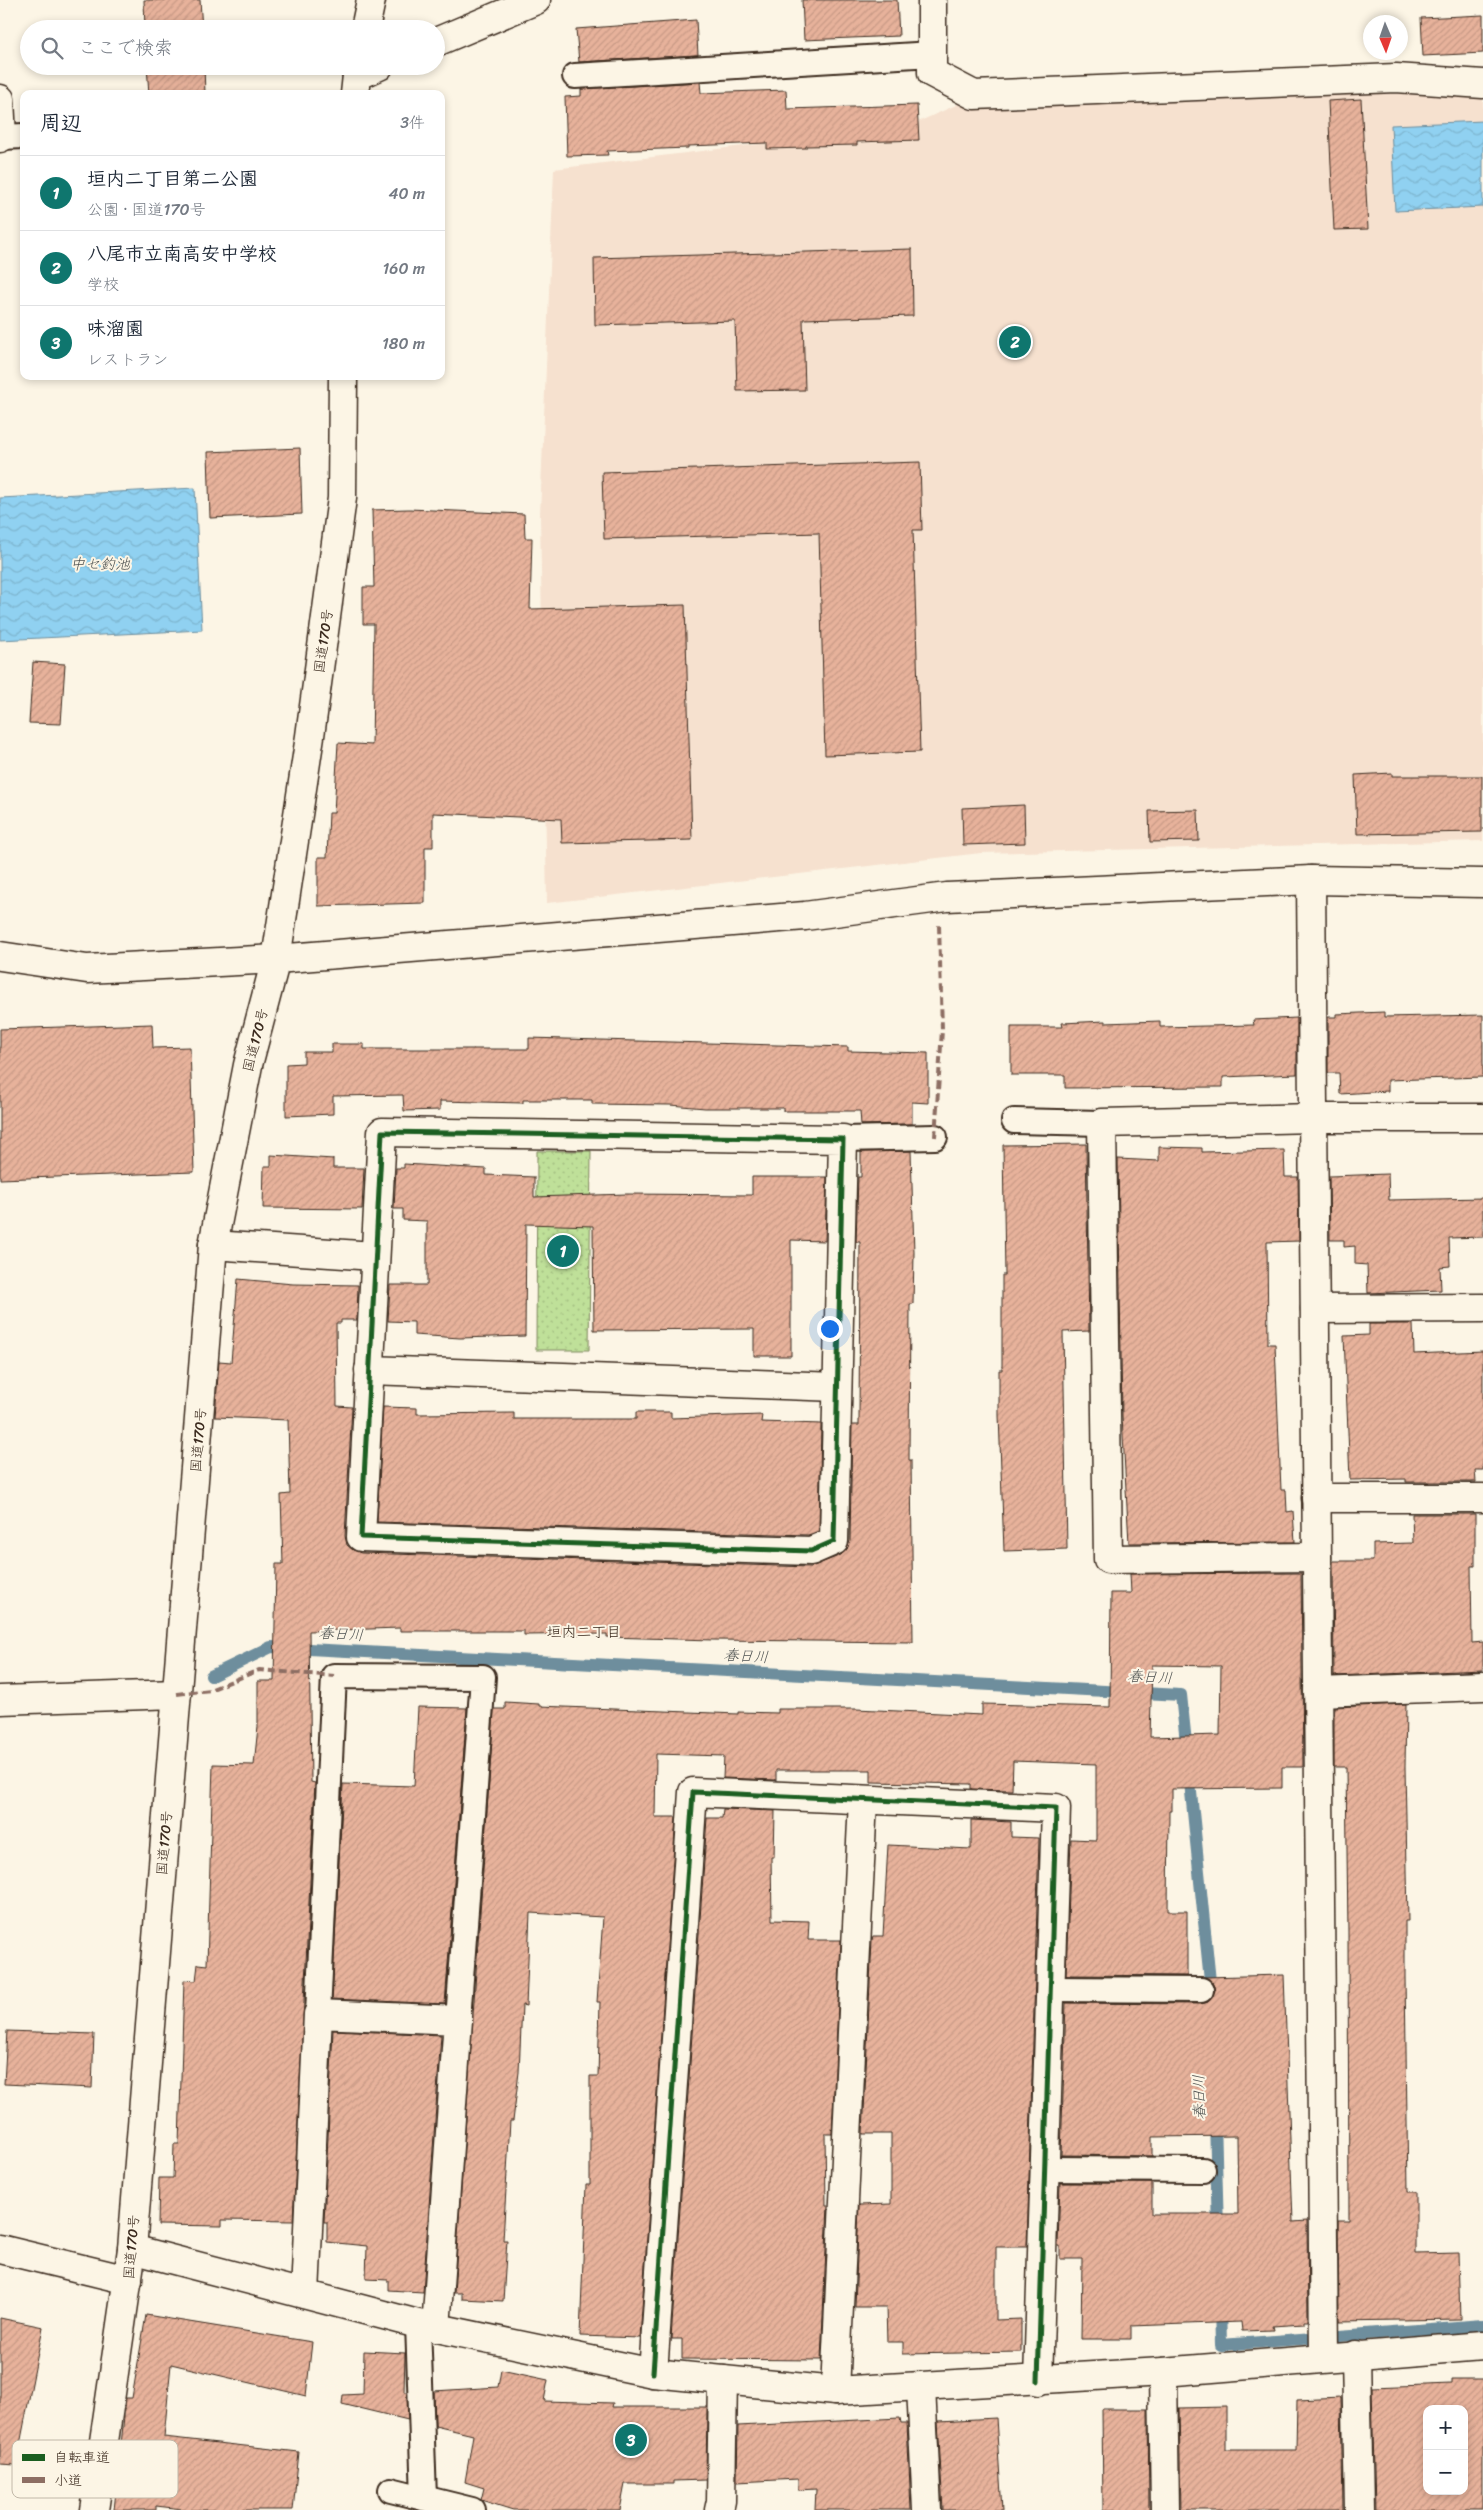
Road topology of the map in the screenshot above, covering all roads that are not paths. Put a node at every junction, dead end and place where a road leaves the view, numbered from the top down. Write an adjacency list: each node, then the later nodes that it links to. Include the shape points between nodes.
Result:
1 (370, 0): 4 (main road)
2 (536, 0): 5 (main road)
3 (932, 0): 6 (main road)
4 (367, 20)
5 (445, 38)
6 (932, 54): 7 (lane); 8 (main road, via 932,73 974,95 1396,78)
7 (575, 76)
8 (1483, 84)
9 (0, 99): 10 (main road)
10 (9, 137)
11 (343, 380): 15 (main road, 国道170号, via 342,498)
12 (1311, 880): 13 (main road); 15 (main road, via 947,897 805,916); 16 (main road)
13 (1483, 883)
14 (0, 956): 15 (main road, via 86,969)
15 (276, 959): 22 (main road, 国道170号, via 248,1065)
16 (1313, 1118): 17 (main road); 19 (main road); 25 (main road)
17 (1483, 1118)
18 (1014, 1121): 19 (lane)
19 (1102, 1123): 30 (main road, via 1108,1559)
20 (935, 1137): 21 (lane)
21 (843, 1139): 23 (main road, via 382,1132); 27 (main road)
22 (213, 1245): 23 (main road); 33 (main road, 国道170号)
23 (374, 1256): 26 (main road)
24 (1483, 1308): 25 (main road)
25 (1315, 1309): 28 (main road)
26 (369, 1370): 27 (main road); 27 (main road, via 361,1537 811,1551 834,1541)
27 (837, 1387)
28 (1316, 1498): 29 (main road); 30 (main road)
29 (1483, 1498)
30 (1317, 1557): 32 (main road)
31 (1483, 1686): 32 (main road)
32 (1318, 1692): 47 (main road)
33 (177, 1694): 34 (main road); 43 (main road, 国道170号)
34 (0, 1700)
35 (863, 1800): 36 (main road, via 1056,1808); 51 (main road, via 693,1792); 55 (main road)
36 (1050, 1989): 37 (lane); 40 (main road)
37 (1201, 1990)
38 (318, 2014): 39 (main road); 39 (lane, via 334,1676 483,1677); 45 (main road)
39 (458, 2020): 46 (main road)
40 (1045, 2169): 41 (lane); 53 (main road)
41 (1203, 2170)
42 (0, 2249): 44 (main road)
43 (132, 2249): 44 (main road, 国道170号); 45 (main road)
44 (128, 2280): 56 (main road, 国道170号)
45 (305, 2294): 46 (main road)
46 (427, 2326): 51 (main road); 58 (lane)
47 (1324, 2343): 49 (main road); 50 (main road)
48 (1483, 2346): 49 (main road)
49 (1356, 2356): 63 (main road)
50 (1163, 2372): 53 (main road); 62 (main road)
51 (653, 2373): 52 (main road)
52 (723, 2380): 55 (main road); 60 (main road)
53 (1038, 2381): 54 (main road)
54 (921, 2387): 55 (main road); 61 (main road)
55 (836, 2391)
56 (104, 2440)
57 (391, 2490): 58 (lane)
58 (424, 2498): 59 (lane)
59 (472, 2510)
60 (719, 2510)
61 (927, 2510)
62 (1166, 2510)
63 (1359, 2510)

